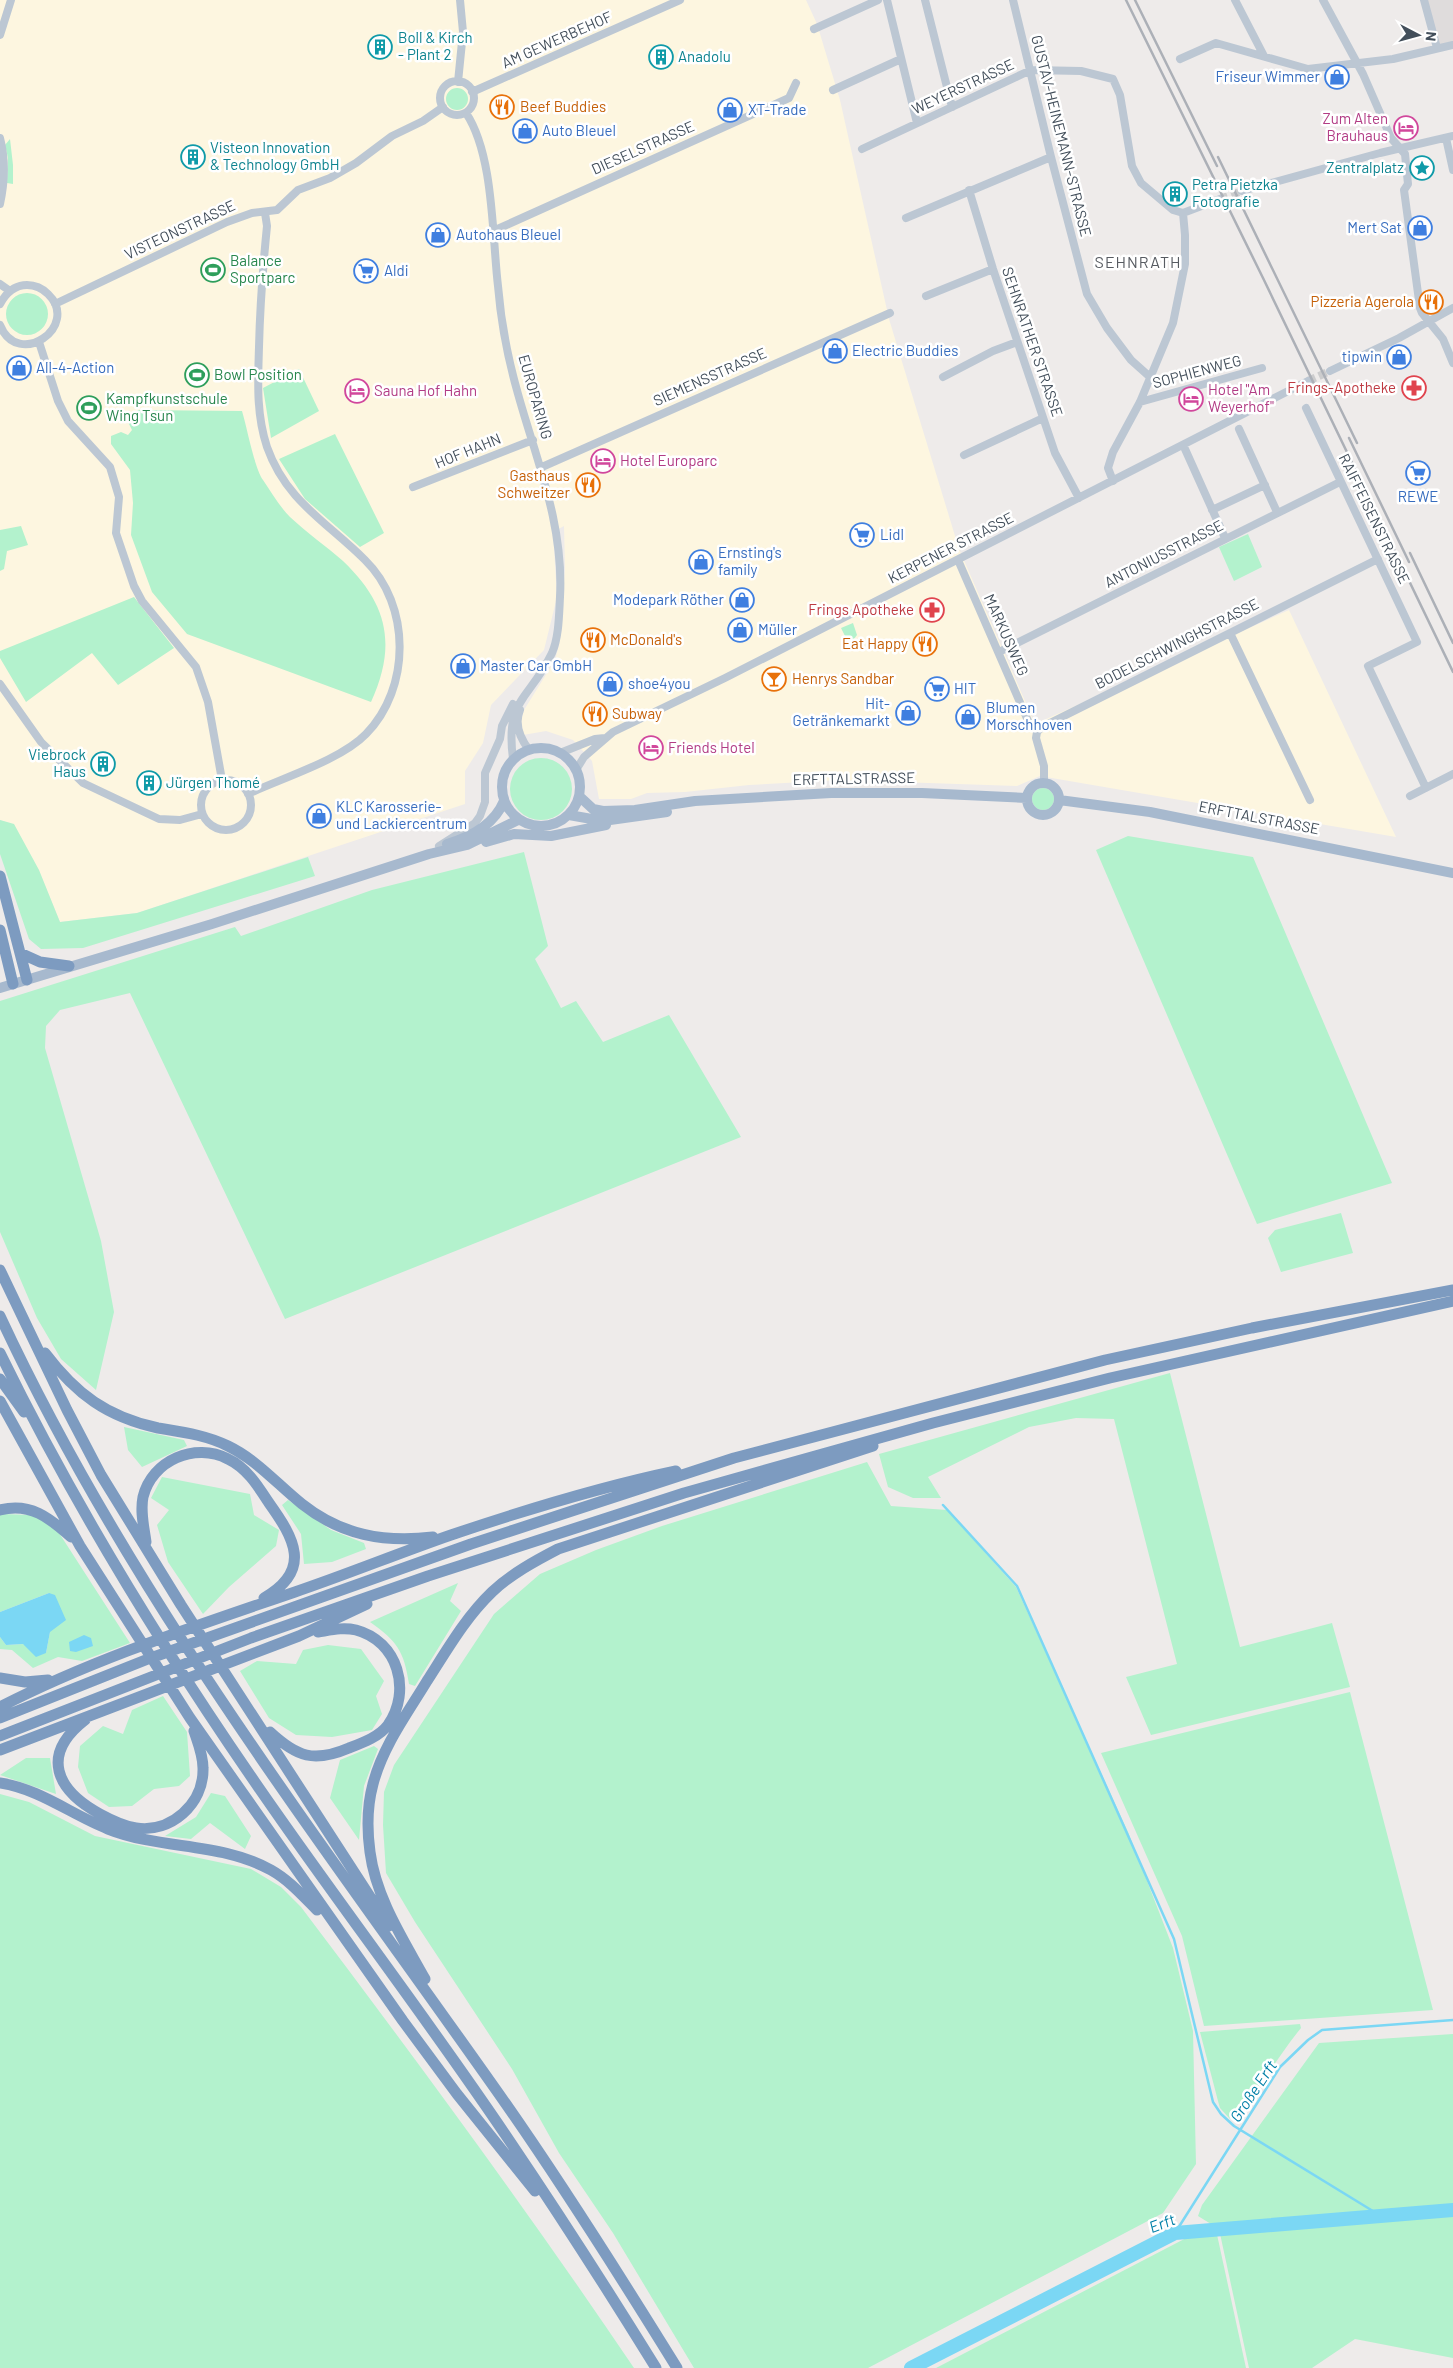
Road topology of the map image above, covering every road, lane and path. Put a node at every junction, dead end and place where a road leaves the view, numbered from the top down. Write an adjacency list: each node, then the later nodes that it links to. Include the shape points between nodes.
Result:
1 (11, 0): 12 (street)
2 (460, 0): 20 (street, via 463,32)
3 (680, 0): 23 (street, AM GEWERBEHOF)
4 (878, 0): 11 (street)
5 (887, 0): 17 (street)
6 (925, 0): 25 (street)
7 (1013, 0): 19 (street, GUSTAV-HEINEMANN-STRASSE)
8 (1235, 0): 15 (street)
9 (1323, 0): 18 (street)
10 (1424, 0): 14 (street)
11 (814, 29)
12 (0, 35)
13 (1453, 45): 14 (street)
14 (1437, 48): 18 (street)
15 (1264, 56): 16 (street, via 1216,43); 18 (street, via 1308,68)
16 (1180, 59)
17 (901, 60): 22 (street); 27 (street)
18 (1356, 64): 30 (street, via 1391,138)
19 (1031, 70): 25 (street, WEYERSTRASSE); 32 (street, GUSTAV-HEINEMANN-STRASSE); 39 (street, WEYERSTRASSE, via 1081,71 1113,79 1120,95 1132,166 1141,183 1173,210)
20 (458, 82): 23 (street, via 467,85); 24 (street, via 451,83 441,93)
21 (796, 83): 41 (street, DIESELSTRASSE, via 789,98)
22 (833, 90)
23 (472, 92): 26 (street, via 473,104)
24 (443, 107): 26 (street, via 453,115); 38 (street, VISTEONSTRASSE, via 392,136 356,164 298,190 277,210)
25 (952, 107): 27 (street, WEYERSTRASSE)
26 (466, 113): 41 (street, EUROPARING, via 474,124 482,149)
27 (917, 123): 31 (street, WEYERSTRASSE)
28 (1450, 137): 30 (street); 33 (street)
29 (0, 138): 37 (street, via 5,158)
30 (1400, 148): 35 (street); 50 (street, via 1405,154 1408,184 1404,190 1417,290 1422,313)
31 (862, 149)
32 (1051, 158): 34 (street); 58 (street, GUSTAV-HEINEMANN-STRASSE, via 1087,294 1122,348)
33 (1453, 170)
34 (969, 190): 40 (street); 42 (street, SEHNRATHER STRASSE)
35 (1242, 191)
36 (1220, 199): 39 (street)
37 (0, 204)
38 (265, 213): 47 (street, VISTEONSTRASSE, via 252,213 227,222); 92 (street, via 267,226 257,398 268,448 284,483 302,505 379,576 393,606 400,656 392,689 366,735 340,753)
39 (1183, 213): 58 (street, via 1185,264 1173,322)
40 (906, 218)
41 (493, 231): 64 (street, EUROPARING, via 506,343)
42 (993, 269): 45 (street); 53 (street, SEHNRATHER STRASSE)
43 (0, 284): 44 (street)
44 (10, 291): 46 (street); 47 (street, via 18,286 36,286)
45 (926, 296)
46 (0, 304)
47 (55, 304): 52 (street, via 57,313 52,330)
48 (1453, 308): 50 (street)
49 (890, 313): 67 (street, SIEMENSSTRASSE)
50 (1428, 322): 54 (street, via 1443,339); 56 (street)
51 (1, 328): 52 (street, via 14,341)
52 (39, 342): 89 (street, via 68,421 110,467 119,497 116,533 134,586 142,601 196,667 208,702)
53 (1017, 342): 57 (street); 62 (street, SEHNRATHER STRASSE)
54 (1453, 363)
55 (1262, 368): 60 (street, SOPHIENWEG)
56 (1330, 371)
57 (943, 377)
58 (1150, 377): 60 (street)
59 (1308, 381): 68 (street, KERPENER STRASSE)
60 (1140, 402): 68 (street, via 1113,452 1108,468)
61 (1306, 408): 69 (street, RAIFFEISENSTRASSE)
62 (1043, 418): 66 (street); 72 (street, SEHNRATHER STRASSE, via 1055,453)
63 (1239, 429): 70 (street)
64 (533, 440): 67 (street, EUROPARING); 71 (street, HOF HAHN)
65 (1185, 449): 73 (street)
66 (964, 455)
67 (542, 467): 81 (street, EUROPARING, via 556,531 560,596 552,652)
68 (1112, 481): 72 (street, KERPENER STRASSE)
69 (1340, 482): 74 (street, ANTONIUSSTRASSE); 76 (street, RAIFFEISENSTRASSE)
70 (1265, 486): 73 (street); 74 (street)
71 (413, 488)
72 (1079, 498): 77 (street, KERPENER STRASSE)
73 (1212, 510): 75 (street)
74 (1277, 512): 75 (street, ANTONIUSSTRASSE)
75 (1225, 538): 79 (street, ANTONIUSSTRASSE)
76 (1378, 559): 78 (street, BODELSCHWINGHSTRASSE); 91 (street, RAIFFEISENSTRASSE, via 1417,642 1368,666)
77 (958, 560): 79 (street, MARKUSWEG); 83 (street, KERPENER STRASSE)
78 (1230, 633): 90 (street, BODELSCHWINGHSTRASSE, via 1040,728 1036,738 1042,756); 98 (street)
79 (999, 652): 82 (street, MARKUSWEG)
80 (0, 684): 100 (street, via 41,742 83,783 159,818 180,820)
81 (532, 685): 84 (street, via 518,714 521,739); 86 (street, via 514,712 510,728); 105 (street, via 518,696 502,726 500,740 485,773 485,802 480,816 475,823)
82 (1029, 723)
83 (605, 738): 85 (street, KERPENER STRASSE); 87 (street, KERPENER STRASSE, via 584,757)
84 (529, 750): 85 (main road, via 540,748); 86 (main road)
85 (560, 753): 87 (main road)
86 (513, 759): 99 (main road, via 502,778)
87 (576, 770): 93 (main road)
88 (1453, 774): 91 (street)
89 (222, 780): 92 (street, via 238,783); 100 (street, via 204,793)
90 (1044, 783): 95 (main road, via 1031,789); 97 (main road, via 1053,787)
91 (1426, 788): 94 (street)
92 (248, 794): 100 (street, via 251,810 248,818 236,829 228,831 212,827)
93 (579, 796): 96 (main road, via 590,807 603,811); 101 (main road)
94 (1410, 796)
95 (1027, 798): 96 (main road, ERFTTALSTRASSE, via 831,793); 97 (main road, via 1032,811 1045,815 1053,812)
96 (741, 799): 102 (main road)
97 (1059, 800): 107 (main road, ERFTTALSTRASSE, via 1159,814)
98 (1310, 800)
99 (504, 801): 103 (main road); 105 (main road, via 494,817 479,830)
100 (202, 814)
101 (569, 815): 102 (main road, via 598,820); 103 (main road, via 545,827 531,826)
102 (621, 819): 104 (main road, via 551,836 514,834)
103 (518, 820): 104 (main road)
104 (467, 845): 106 (main road)
105 (439, 846): 106 (main road)
106 (429, 854): 111 (main road)
107 (1453, 873)
108 (0, 876): 110 (highway)
109 (0, 930): 113 (highway)
110 (20, 953): 111 (highway, via 40,962); 112 (highway)
111 (69, 966): 112 (main road)
112 (27, 980): 113 (main road)
113 (13, 984): 114 (main road)
114 (0, 988)
115 (0, 1270): 119 (highway)
116 (1453, 1290): 125 (highway, via 1105,1360)
117 (1453, 1301): 123 (highway, via 1119,1376)
118 (0, 1316): 145 (highway, via 43,1403 164,1611 217,1693)
119 (30, 1335): 127 (highway, via 62,1375 93,1402 129,1420 202,1436 238,1451 268,1472 302,1504 333,1524 362,1536 379,1538); 129 (highway, via 102,1475)
120 (0, 1353): 124 (highway)
121 (0, 1379): 124 (highway)
122 (0, 1401): 128 (highway)
123 (933, 1423): 130 (highway, via 684,1493); 144 (highway, via 860,1452 558,1549 530,1564 491,1593 463,1625 403,1719 384,1754 370,1796 368,1840 373,1871 387,1908)
124 (36, 1428): 146 (highway, via 85,1516 200,1700 510,2141)
125 (734, 1458): 127 (highway, via 654,1475); 137 (highway, via 462,1547 148,1659)
126 (0, 1510): 128 (highway, via 19,1508 45,1515)
127 (452, 1535): 131 (highway)
128 (80, 1546): 138 (highway)
129 (148, 1551): 131 (highway, via 142,1503 146,1488 157,1471 172,1459 190,1453 211,1453 230,1459 254,1480 288,1530 295,1550 293,1567 280,1587); 139 (highway)
130 (428, 1576): 132 (highway); 140 (highway, via 251,1638)
131 (247, 1607): 133 (highway)
132 (299, 1636): 136 (highway); 139 (highway, via 340,1628 356,1630 373,1638 391,1654 399,1670 401,1688 398,1705 387,1726 372,1739 330,1756 300,1754 285,1746)
133 (64, 1676): 134 (highway, via 37,1682); 135 (highway)
134 (0, 1678)
135 (0, 1707)
136 (96, 1712): 138 (highway, via 73,1729 63,1744 59,1767 63,1784 76,1799 97,1812 129,1826 146,1828 164,1825 178,1818 193,1803 200,1787 202,1760); 141 (highway)
137 (0, 1718)
138 (190, 1718): 143 (highway)
139 (258, 1721): 144 (highway)
140 (0, 1736)
141 (0, 1750)
142 (0, 1783): 143 (highway, via 34,1792 92,1822 128,1836 249,1860 294,1887)
143 (341, 1935): 146 (highway, via 457,2094)
144 (426, 1982): 145 (highway)
145 (441, 2013): 148 (highway, via 592,2232)
146 (577, 2243): 147 (highway)
147 (656, 2368)
148 (677, 2368)

